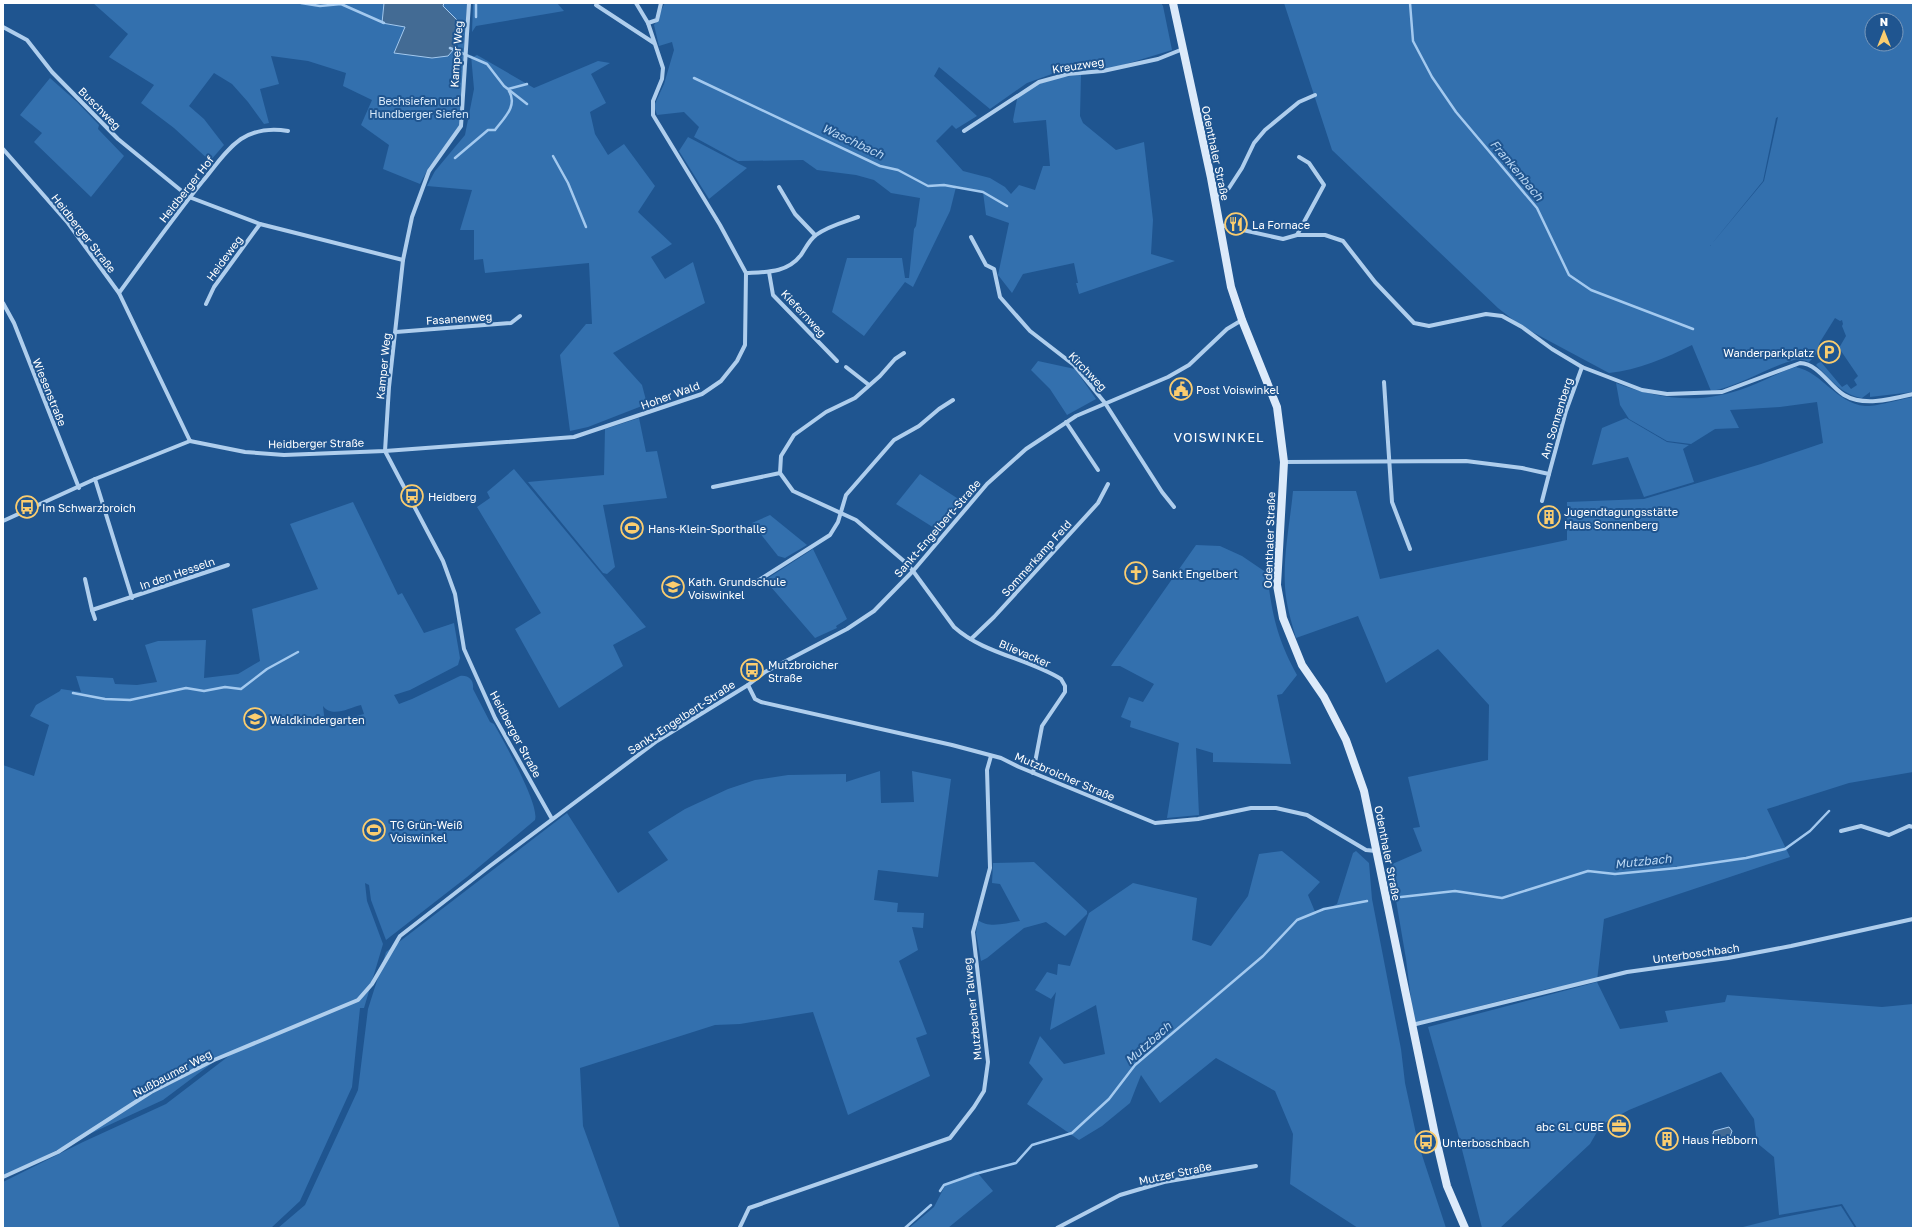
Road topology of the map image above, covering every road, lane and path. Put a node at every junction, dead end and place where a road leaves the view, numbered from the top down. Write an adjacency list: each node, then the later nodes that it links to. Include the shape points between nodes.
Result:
1 (469, 3): 24 (street, Kamper Weg, via 461,126 429,171 412,217)
2 (636, 3): 6 (street)
3 (661, 3): 6 (street, via 657,20)
4 (1173, 3): 9 (main road, Odenthaler Straße)
5 (596, 6): 8 (street)
6 (648, 22): 8 (street)
7 (3, 27): 16 (street, Buschweg, via 27,40 52,72 118,139)
8 (655, 43): 26 (street, Hoher Wald, via 663,68 662,79 653,101 653,115)
9 (1183, 48): 12 (street, Kreuzweg, via 1158,59 1103,71 1068,74 1039,82); 17 (main road, Odenthaler Straße)
10 (1315, 95): 17 (street, via 1299,102 1265,130 1254,143 1229,188)
11 (288, 131): 16 (street, Heidberger Hof, via 275,128 257,131 241,139)
12 (964, 131)
13 (3, 149): 27 (street, Heidberger Straße, via 68,223)
14 (1299, 157): 21 (street, via 1309,163 1324,185)
15 (779, 186): 22 (street, via 795,214)
16 (189, 197): 19 (street); 27 (street, Heidberger Hof)
17 (1215, 200): 20 (main road, Odenthaler Straße)
18 (858, 217): 22 (street, via 837,224)
19 (260, 224): 24 (street); 29 (street, Heideweg, via 214,287)
20 (1219, 225): 21 (street, via 1282,239); 31 (main road, Odenthaler Straße, via 1231,287)
21 (1297, 235): 36 (street, via 1325,235 1343,241 1414,323 1429,326 1486,314 1497,315 1522,327)
22 (815, 236): 25 (street, via 796,261 781,270)
23 (971, 237): 41 (street, Kirchweg, via 986,265 994,269 1000,297 1006,305 1030,331 1074,365)
24 (403, 260): 32 (street, Kamper Weg)
25 (769, 272): 26 (street); 34 (street, Kiefernweg, via 773,295)
26 (746, 273): 44 (street, Hoher Wald, via 745,345 721,381 702,394 574,437)
27 (119, 293): 43 (street, Heidberger Straße)
28 (3, 303): 53 (street, Wiesenstraße, via 14,323)
29 (206, 304)
30 (520, 316): 32 (street, Fasanenweg, via 511,323)
31 (1242, 320): 41 (street, Sankt-Engelbert-Straße, via 1227,329 1189,365 1168,377); 45 (main road, Odenthaler Straße, via 1277,407)
32 (396, 332): 44 (street, Kamper Weg)
33 (904, 353): 38 (street)
34 (837, 361)
35 (846, 367): 38 (street)
36 (1582, 367): 39 (street, via 1642,390 1667,394 1705,394 1742,386 1792,365 1803,363 1822,374 1844,395 1855,399 1875,401); 49 (street, Am Sonnenberg, via 1566,411)
37 (1384, 382): 46 (street)
38 (869, 385): 48 (street, via 855,398 826,412 794,435 781,456)
39 (1913, 394)
40 (953, 400): 56 (street, via 919,426 894,440 846,495)
41 (1105, 403): 42 (street, Sankt-Engelbert-Straße); 55 (street, Kirchweg)
42 (1066, 422): 47 (street); 60 (street, Sankt-Engelbert-Straße, via 1026,449 987,484)
43 (190, 441): 44 (street, Heidberger Straße, via 246,452 283,455); 50 (street)
44 (385, 450): 70 (street, Heidberger Straße, via 443,560 455,594 464,649 495,718)
45 (1284, 462): 46 (street, Am Sonnenberg); 73 (main road, Odenthaler Straße, via 1277,585 1283,618 1302,665 1324,697 1346,740 1364,791)
46 (1390, 462): 49 (street, Am Sonnenberg, via 1466,461); 58 (street, via 1392,502)
47 (1098, 470)
48 (780, 474): 52 (street); 56 (street, Blievacker, via 793,491)
49 (1549, 474): 54 (street, Am Sonnenberg)
50 (95, 479): 53 (street); 63 (street, In den Hesseln)
51 (1108, 484): 66 (street, Sommerkamp Feld, via 1098,503)
52 (713, 487)
53 (79, 488): 57 (street)
54 (1542, 501)
55 (1174, 507)
56 (841, 512): 60 (street, Blievacker, via 856,520); 62 (street, via 830,535)
57 (3, 521)
58 (1410, 549)
59 (228, 565): 63 (street, In den Hesseln)
60 (914, 571): 66 (street, Blievacker, via 954,627); 67 (street, Sankt-Engelbert-Straße, via 874,611 847,629 765,672)
61 (85, 579): 64 (street)
62 (756, 582)
63 (132, 598): 64 (street, In den Hesseln)
64 (92, 610): 65 (street)
65 (95, 620)
66 (971, 639): 69 (street, Blievacker, via 1053,674 1064,683 1063,694 1042,726)
67 (748, 685): 68 (street, Mutzbroicher Straße, via 755,699 760,702 913,735); 70 (street, Sankt-Engelbert-Straße, via 657,741)
68 (991, 756): 69 (street, Mutzbroicher Straße); 79 (street, Mutzbacher Talweg, via 987,770 990,868 973,932 988,1062 984,1091 950,1138 748,1208)
69 (1033, 773): 73 (street, Mutzbroicher Straße, via 1155,823 1198,819 1251,808 1276,808 1307,815 1366,850)
70 (552, 819): 75 (street, Sankt-Engelbert-Straße, via 400,936 372,984)
71 (1913, 827): 72 (street, via 1909,826 1888,835 1861,826)
72 (1841, 831)
73 (1376, 851): 76 (main road, Odenthaler Straße)
74 (1913, 919): 76 (street, Unterboschbach, via 1728,958 1627,972)
75 (358, 1000): 78 (street, Nußbaumer Weg, via 214,1060 151,1092 58,1152)
76 (1412, 1025): 81 (main road, Odenthaler Straße, via 1447,1186)
77 (1256, 1166): 80 (street, Mutzer Straße, via 1164,1182 1120,1195)
78 (3, 1178)
79 (740, 1227)
80 (1058, 1228)
81 (1465, 1228)

